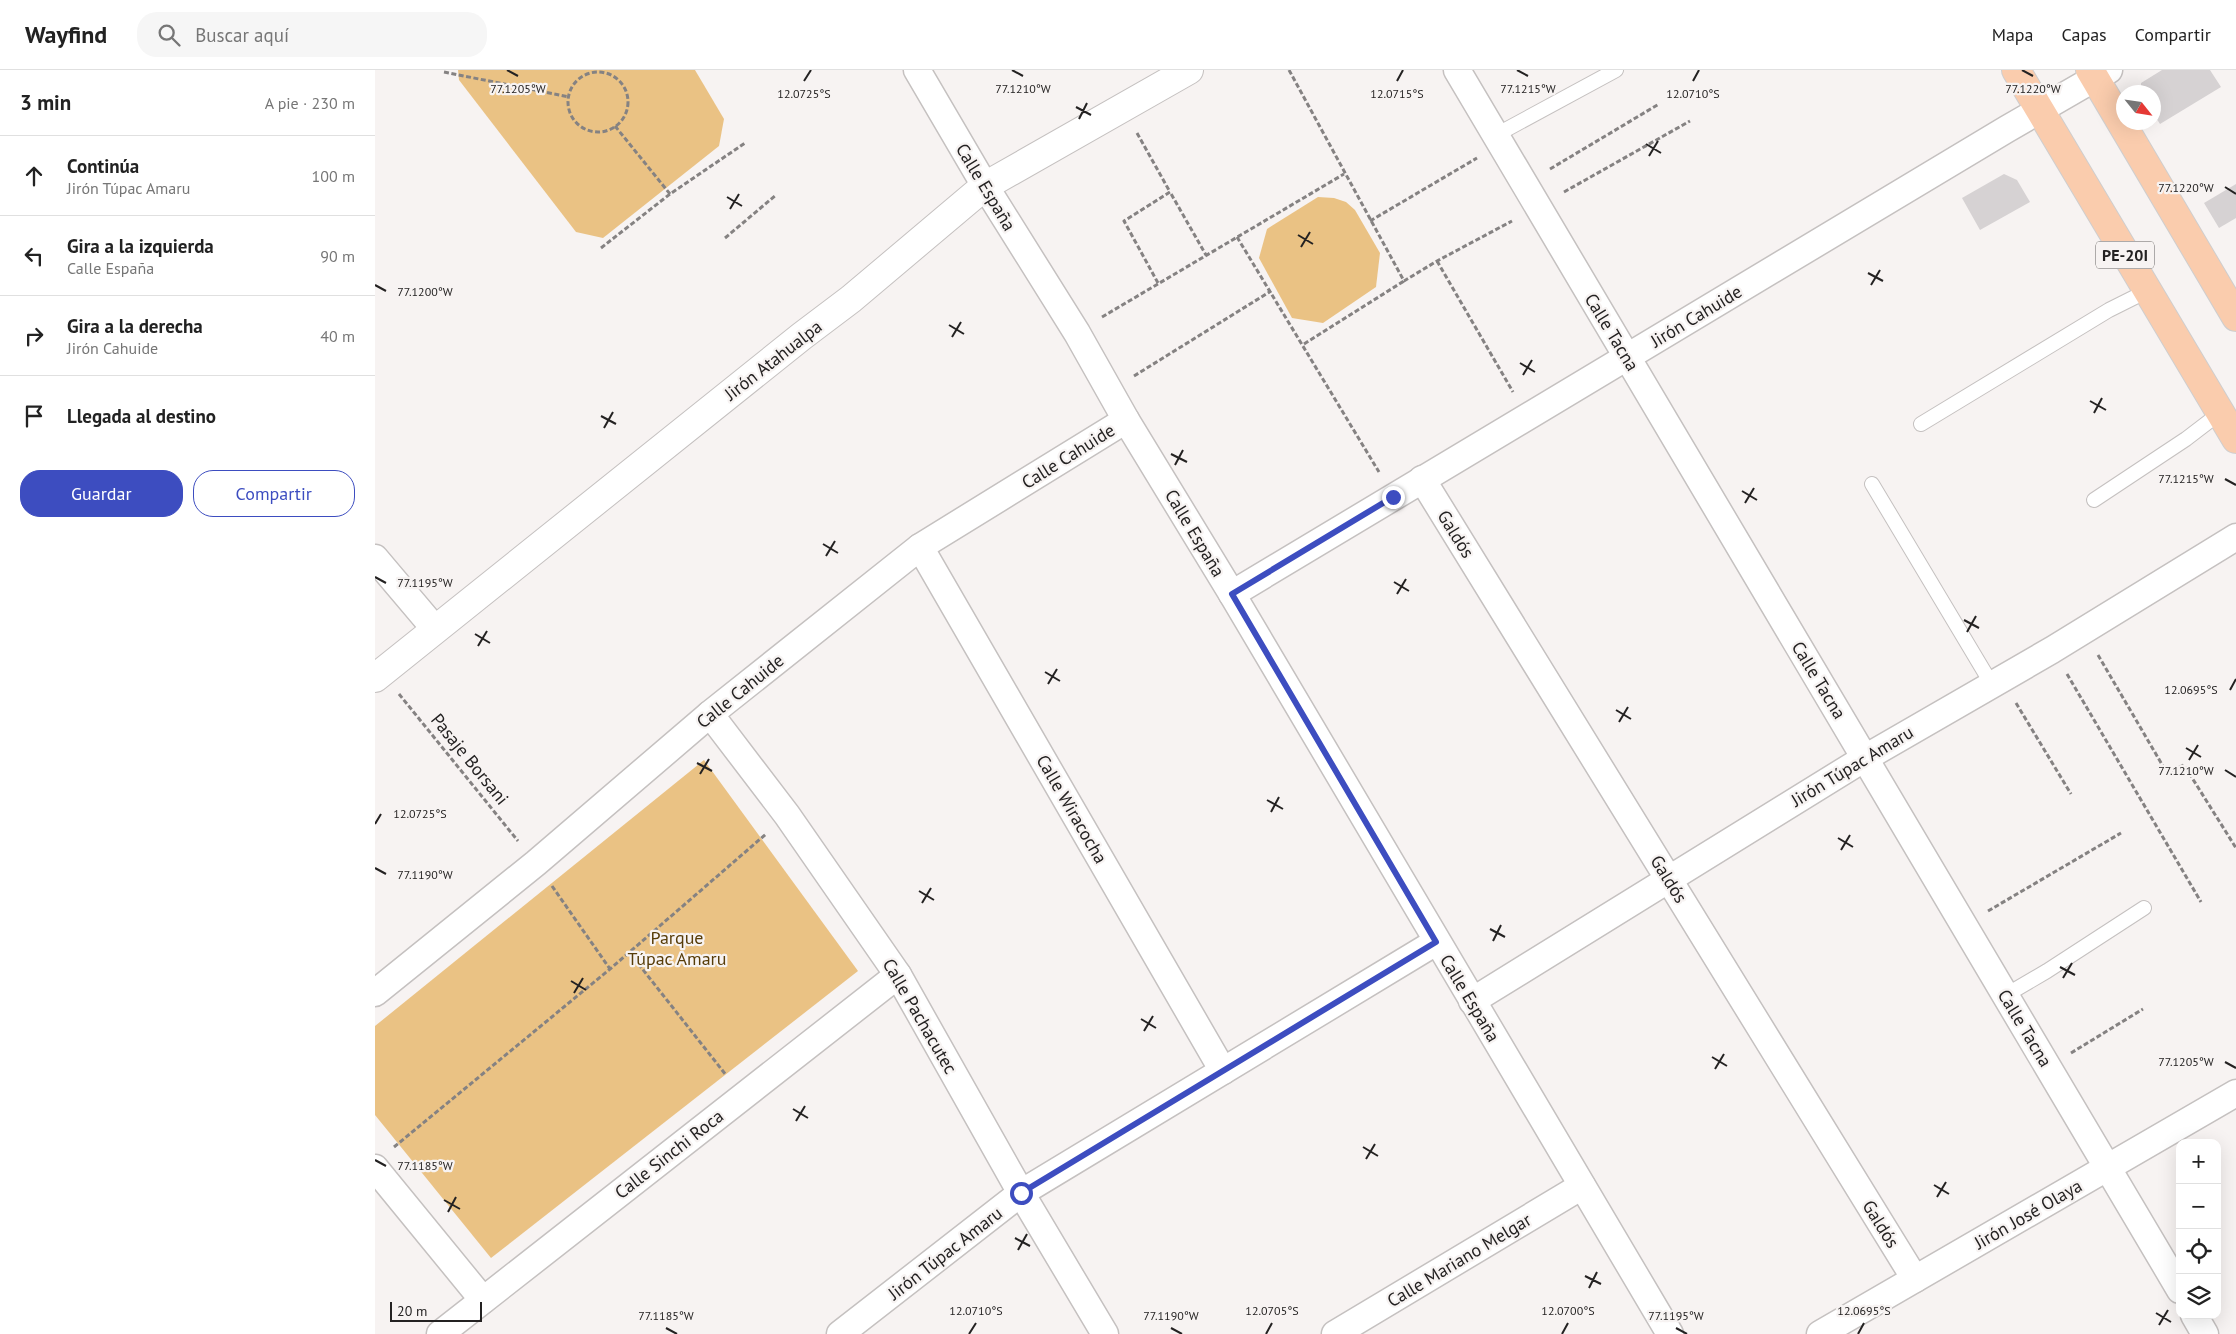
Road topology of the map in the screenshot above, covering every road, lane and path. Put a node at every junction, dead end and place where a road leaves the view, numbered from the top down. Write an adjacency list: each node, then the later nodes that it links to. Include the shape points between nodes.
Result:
1 (917, 70): 20 (street, Calle España)
2 (1189, 70): 12 (street, Jirón Atahualpa)
3 (1289, 70): 18 (path)
4 (1457, 70): 16 (street, Calle Tacna)
5 (1616, 70): 16 (lane)
6 (2016, 70): 13 (main road, PE-20I)
7 (602, 71): 10 (path, via 582,77); 15 (path, via 619,81 628,98 624,117)
8 (444, 72): 10 (path)
9 (2098, 73): 13 (street, Jirón Cahuide); 35 (main road)
10 (569, 97): 15 (path, via 570,112 582,127 601,132)
11 (1659, 104): 19 (path)
12 (1123, 108): 20 (street, Jirón Atahualpa); 21 (path)
13 (2040, 109): 34 (main road, PE-20I); 38 (street, Jirón Cahuide)
14 (1690, 121): 24 (path)
15 (615, 126): 22 (path)
16 (1498, 139): 19 (street, Calle Tacna); 25 (path)
17 (745, 143): 22 (path)
18 (1344, 174): 25 (path); 26 (path)
19 (1525, 184): 24 (street, Calle Tacna)
20 (985, 186): 36 (street, Calle España); 53 (street, Jirón Atahualpa, via 851,299)
21 (1170, 192): 29 (path); 32 (path, via 1124,221)
22 (670, 194): 28 (path)
23 (776, 195): 27 (path)
24 (1537, 207): 30 (path); 38 (street, Calle Tacna)
25 (1370, 221): 31 (path)
26 (1237, 237): 29 (path); 33 (path)
27 (725, 238)
28 (601, 248)
29 (1206, 255): 32 (path)
30 (1437, 261): 31 (path); 41 (path)
31 (1404, 281): 37 (path)
32 (1158, 283): 36 (path)
33 (1271, 291): 37 (path); 39 (path)
34 (2147, 292): 40 (main road, PE-20I); 43 (lane, via 2109,310)
35 (2236, 317)
36 (1077, 333): 39 (street, Calle España)
37 (1304, 344): 47 (path)
38 (1627, 357): 41 (street, Jirón Cahuide); 59 (street, Calle Tacna)
39 (1110, 390): 42 (street, Calle España)
40 (2220, 413): 44 (main road, PE-20I); 48 (lane)
41 (1527, 416): 45 (street, Jirón Cahuide)
42 (1126, 420): 50 (street, Calle Cahuide); 52 (street, Calle España)
43 (1921, 424)
44 (2236, 440)
45 (1423, 480): 47 (street, Jirón Cahuide); 65 (street, Galdós)
46 (1873, 484): 57 (lane)
47 (1393, 497): 52 (street, Jirón Cahuide)
48 (2095, 500)
49 (2236, 537): 54 (street, Jirón Túpac Amaru)
50 (920, 547): 58 (street, Calle Cahuide); 78 (street, Calle Wiracocha)
51 (375, 558): 53 (street)
52 (1232, 594): 69 (street, Calle España)
53 (435, 629): 56 (street, Jirón Atahualpa)
54 (2084, 631): 55 (street, Jirón Túpac Amaru); 63 (path, via 2167,773 2184,765)
55 (2052, 650): 57 (street, Jirón Túpac Amaru); 66 (path)
56 (378, 675): 64 (path, Pasaje Borsani)
57 (1996, 680): 59 (street, Jirón Túpac Amaru); 60 (path)
58 (710, 714): 61 (street, Calle Pachacutec); 64 (street, Calle Cahuide)
59 (1865, 758): 65 (street, Jirón Túpac Amaru); 68 (street, Calle Tacna)
60 (2071, 794)
61 (787, 815): 70 (path); 72 (street, Calle Pachacutec)
62 (2121, 833): 68 (path)
63 (2236, 848)
64 (536, 863): 71 (path, Pasaje Borsani); 73 (street, Calle Cahuide)
65 (1668, 878): 75 (street, Jirón Túpac Amaru); 85 (street, Galdós)
66 (2201, 902)
67 (2144, 908): 74 (lane)
68 (1964, 925): 74 (street, Calle Tacna)
69 (1436, 942): 75 (street, Calle España); 78 (street, Jirón Túpac Amaru)
70 (629, 952): 71 (path); 80 (path)
71 (610, 969): 81 (path)
72 (898, 975): 80 (street, Calle Sinchi Roca); 84 (street, Calle Pachacutec)
73 (375, 993)
74 (2006, 995): 77 (street, Calle Tacna)
75 (1472, 1001): 83 (street, Calle España)
76 (2143, 1009): 77 (path)
77 (2048, 1067): 82 (street, Calle Tacna)
78 (1223, 1071): 84 (street, Jirón Túpac Amaru)
79 (2236, 1093): 82 (street, Jirón José Olaya)
80 (743, 1096): 87 (street, Calle Sinchi Roca)
81 (383, 1159): 87 (street)
82 (2107, 1168): 85 (street, Jirón José Olaya); 86 (street, Calle Tacna)
83 (1582, 1186): 92 (street, Calle Mariano Melgar); 93 (street, Calle España)
84 (1021, 1193): 90 (street, Jirón Túpac Amaru); 91 (street, Calle Pachacutec)
85 (1915, 1279): 94 (street, Jirón José Olaya)
86 (2176, 1283)
87 (483, 1300): 89 (street, Calle Sinchi Roca)
88 (2196, 1319): 95 (street)
89 (440, 1334)
90 (840, 1334)
91 (1105, 1334)
92 (1335, 1334)
93 (1670, 1334)
94 (1820, 1334)
95 (2205, 1334)

